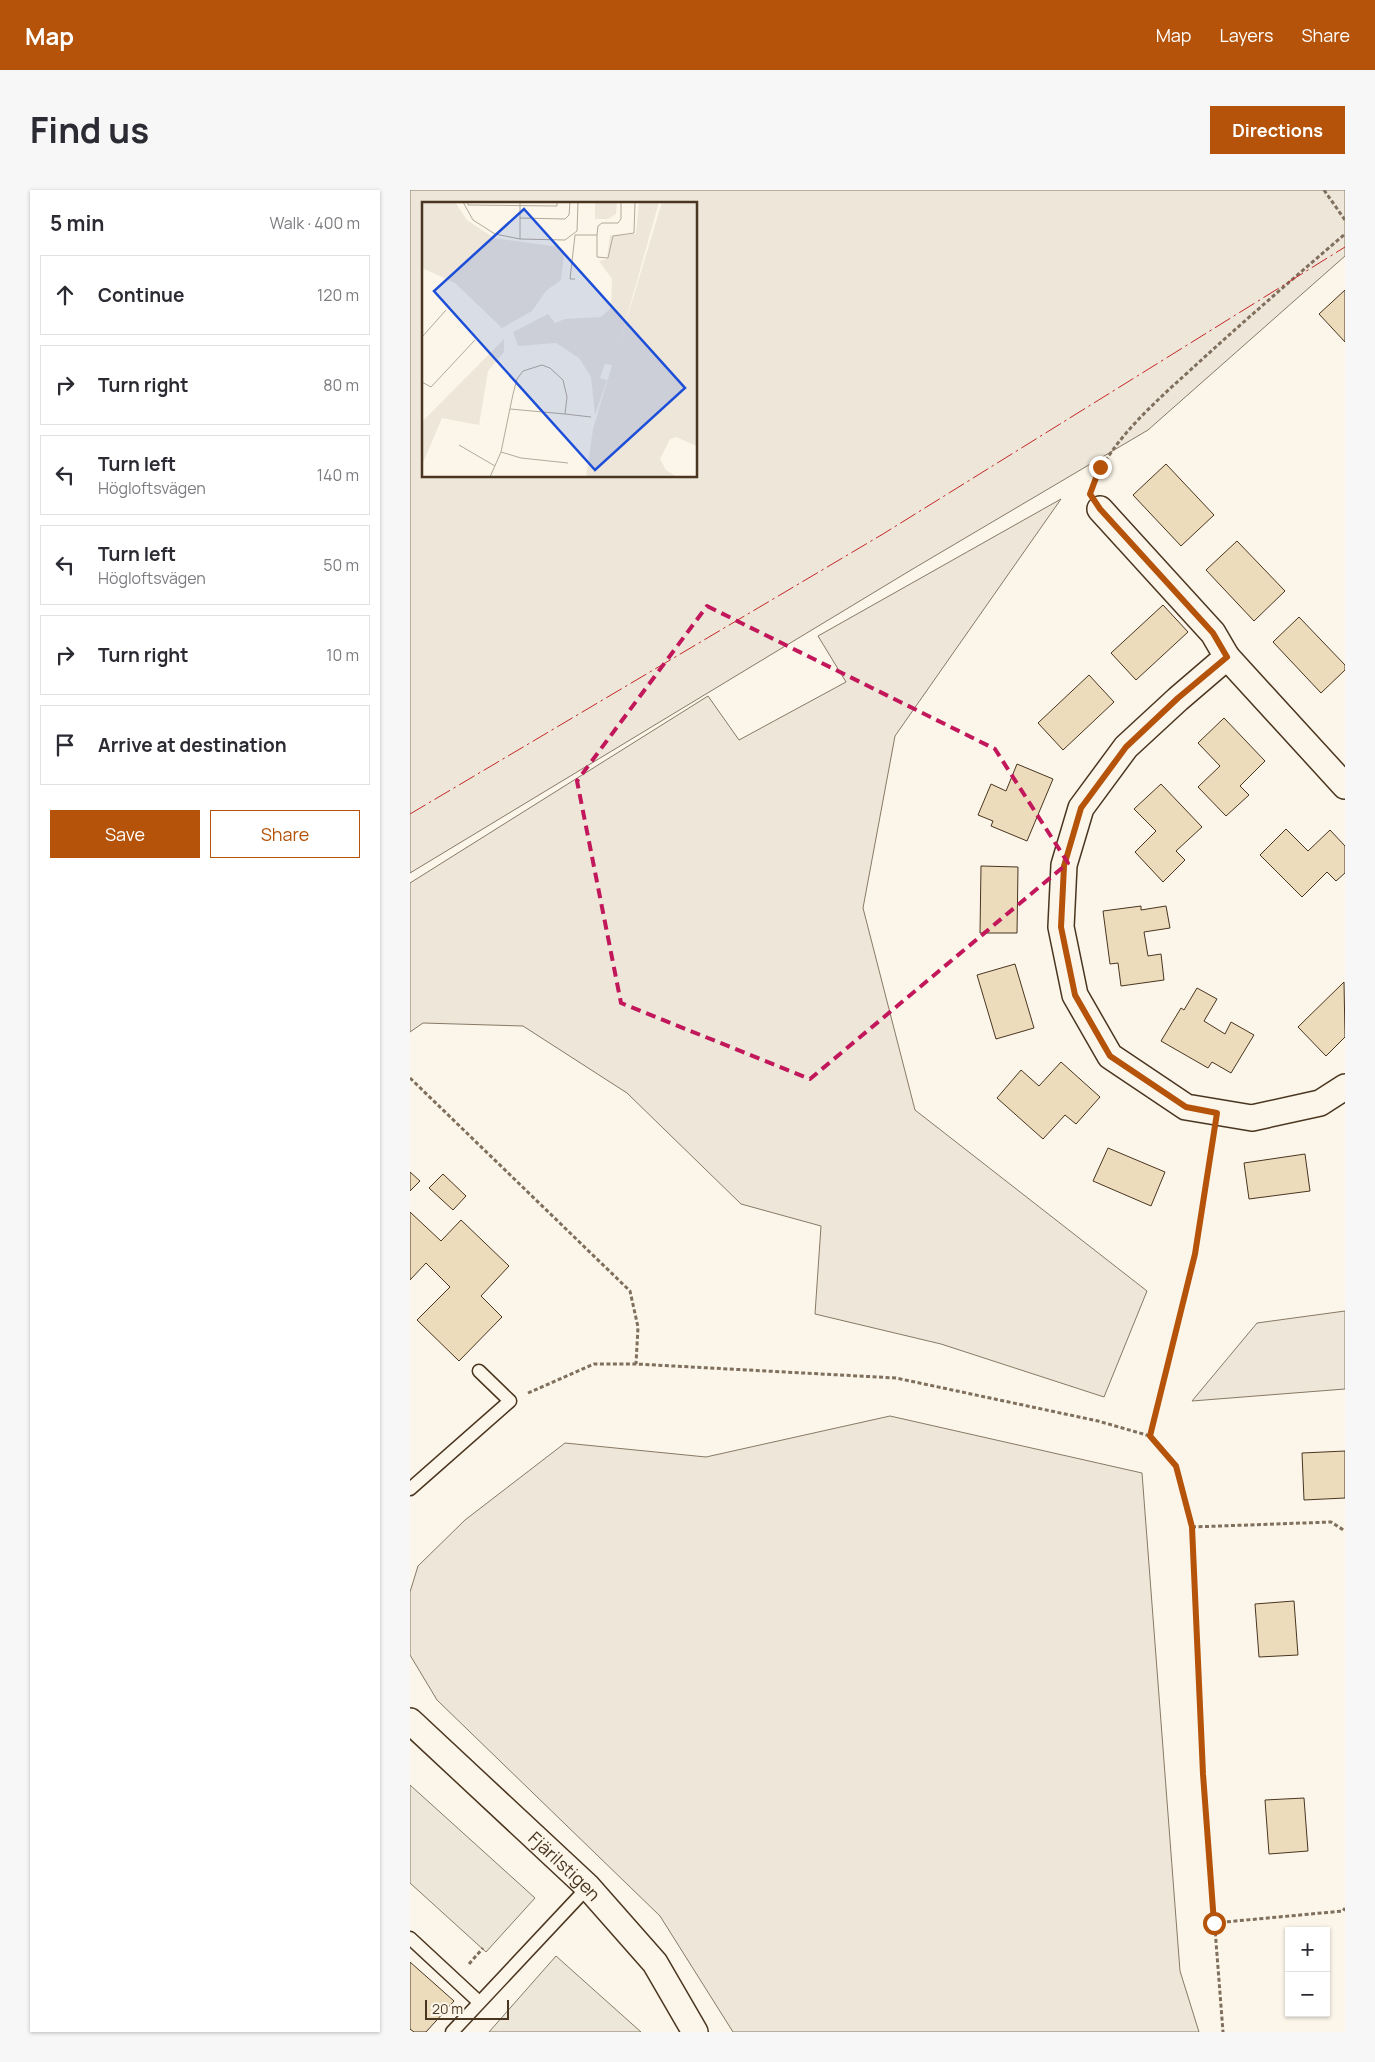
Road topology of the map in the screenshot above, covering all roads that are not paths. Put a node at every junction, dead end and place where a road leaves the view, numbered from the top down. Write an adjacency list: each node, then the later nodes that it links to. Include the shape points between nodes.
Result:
1 (1100, 509): 2 (street, via 1213,633)
2 (1227, 657): 3 (street); 4 (street, via 1126,747 1081,808 1064,866 1061,927 1075,995 1110,1056 1186,1107 1252,1118 1320,1103)
3 (1345, 786)
4 (1345, 1087)
5 (479, 1371): 6 (lane, via 510,1401)
6 (410, 1489)
7 (410, 1721): 8 (street, Fjärilstigen)
8 (588, 1887): 10 (lane); 12 (street, Fjärilstigen, via 655,1963)
9 (410, 1938): 10 (lane)
10 (479, 2002): 11 (lane)
11 (452, 2032)
12 (695, 2032)

